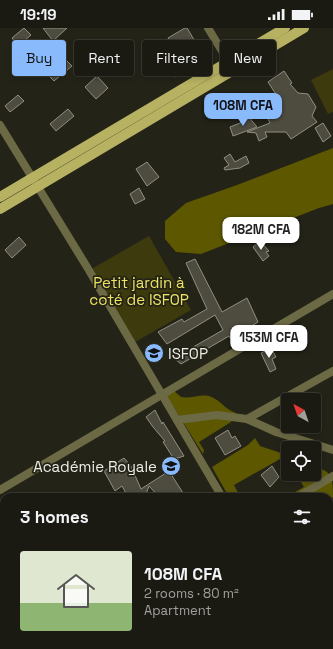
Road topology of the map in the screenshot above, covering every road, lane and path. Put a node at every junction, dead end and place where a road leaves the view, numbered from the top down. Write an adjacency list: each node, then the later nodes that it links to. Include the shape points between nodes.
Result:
1 (208, 28): 6 (street)
2 (285, 28): 4 (main road)
3 (304, 28): 5 (main road)
4 (268, 40)
5 (276, 43)
6 (220, 48)
7 (220, 73): 9 (main road)
8 (0, 125): 9 (street)
9 (35, 183): 10 (main road); 11 (main road); 14 (street)
10 (0, 198)
11 (0, 209)
12 (333, 294): 14 (street)
13 (333, 371): 15 (street)
14 (161, 393): 16 (street); 19 (street)
15 (248, 419): 16 (street, via 217,415); 17 (street, via 276,432)
16 (177, 420): 20 (street)
17 (333, 450)
18 (333, 476): 21 (street)
19 (0, 490)
20 (220, 493)
21 (305, 493)

